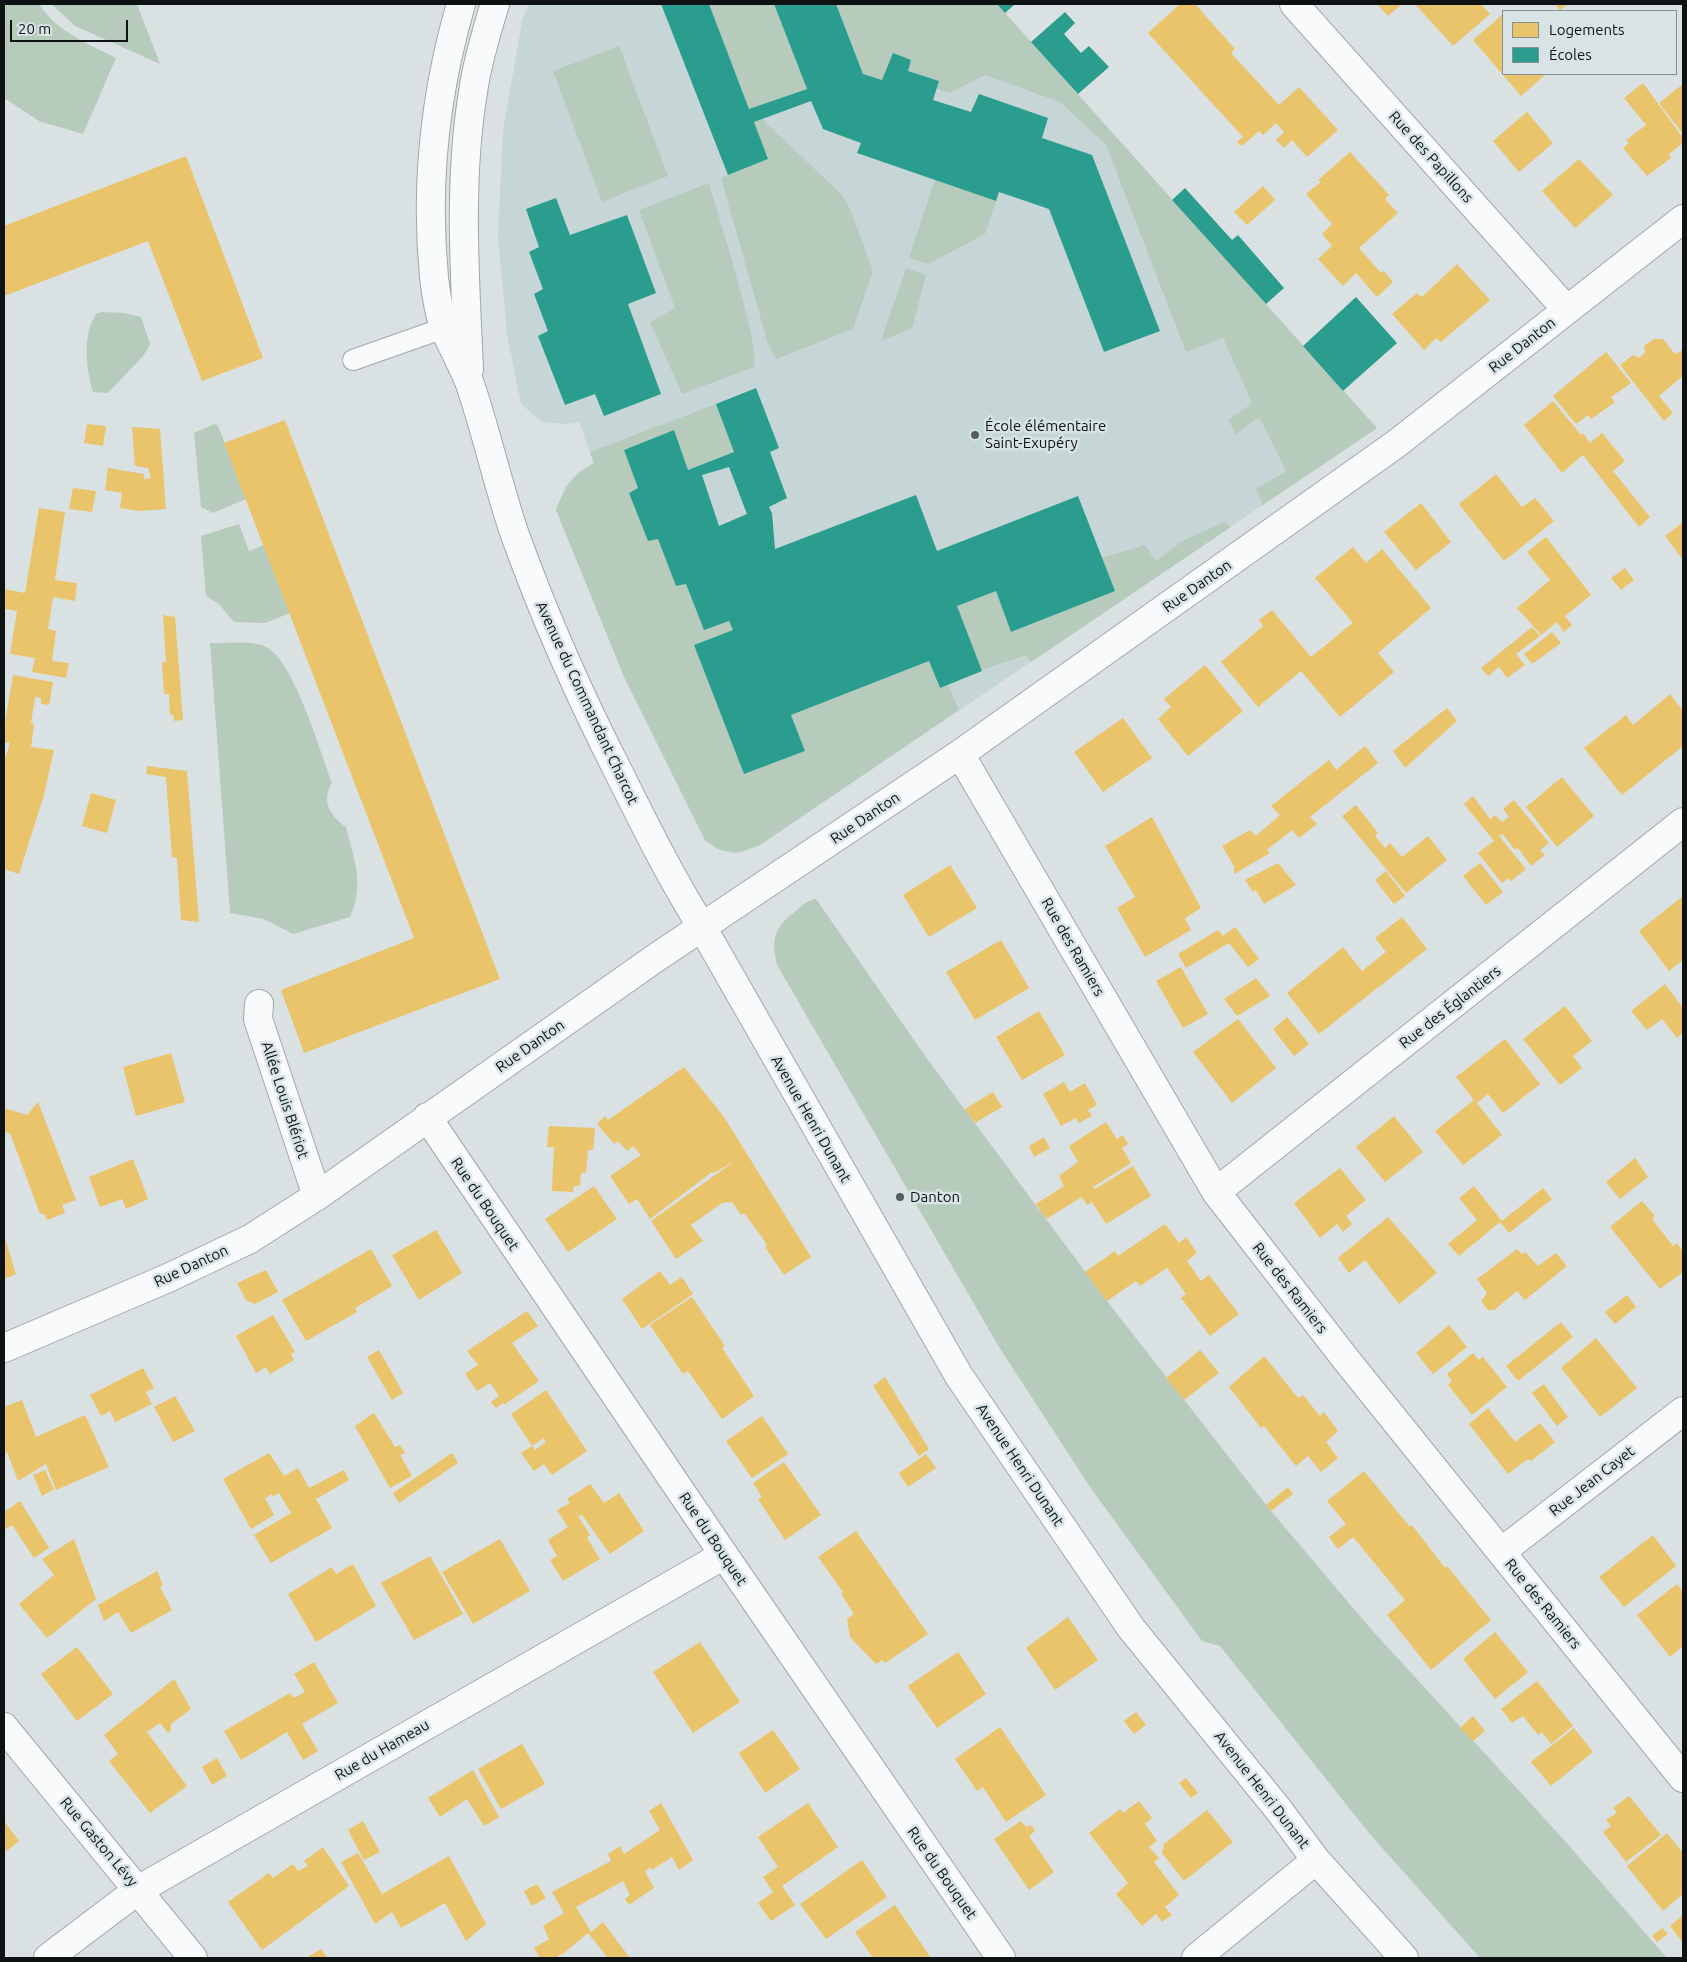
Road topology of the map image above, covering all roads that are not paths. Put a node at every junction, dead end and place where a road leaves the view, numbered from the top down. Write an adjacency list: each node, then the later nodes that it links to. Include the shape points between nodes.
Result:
1 (460, 4): 6 (street, Avenue du Commandant Charcot, via 448,48 432,153 434,278)
2 (495, 4): 8 (street, Avenue du Commandant Charcot, via 473,91 467,138 465,242)
3 (1294, 4): 5 (street, Rue des Papillons)
4 (1683, 219): 5 (street, Rue Danton)
5 (1568, 310): 9 (street, Rue Danton, via 1396,444)
6 (444, 328): 7 (lane); 8 (street, Avenue du Commandant Charcot)
7 (353, 360)
8 (469, 383): 11 (street, Avenue du Commandant Charcot, via 501,495 563,658 670,876)
9 (960, 754): 11 (street, Rue Danton); 14 (street, Rue des Ramiers)
10 (1683, 822): 14 (street, Rue des Églantiers)
11 (702, 927): 13 (street, Rue Danton); 22 (street, Avenue Henri Dunant, via 959,1376 1131,1628)
12 (259, 1004): 15 (street, Allée Louis Blériot, via 258,1019)
13 (428, 1117): 15 (street, Rue Danton); 19 (street, Rue du Bouquet)
14 (1216, 1192): 18 (street, Rue des Ramiers)
15 (317, 1196): 16 (street, Rue Danton, via 250,1239 160,1282)
16 (4, 1348)
17 (1683, 1411): 18 (street, Rue Jean Cayet)
18 (1501, 1552): 21 (street, Rue des Ramiers)
19 (724, 1555): 23 (street, Rue du Hameau); 26 (street, Rue du Bouquet)
20 (4, 1727): 23 (street, Rue Gaston Lévy)
21 (1683, 1778)
22 (1316, 1860): 27 (street); 28 (street, Avenue Henri Dunant)
23 (138, 1890): 24 (street, Rue du Hameau); 25 (street, Rue Gaston Lévy)
24 (48, 1958)
25 (193, 1958)
26 (1002, 1958)
27 (1196, 1958)
28 (1404, 1958)

